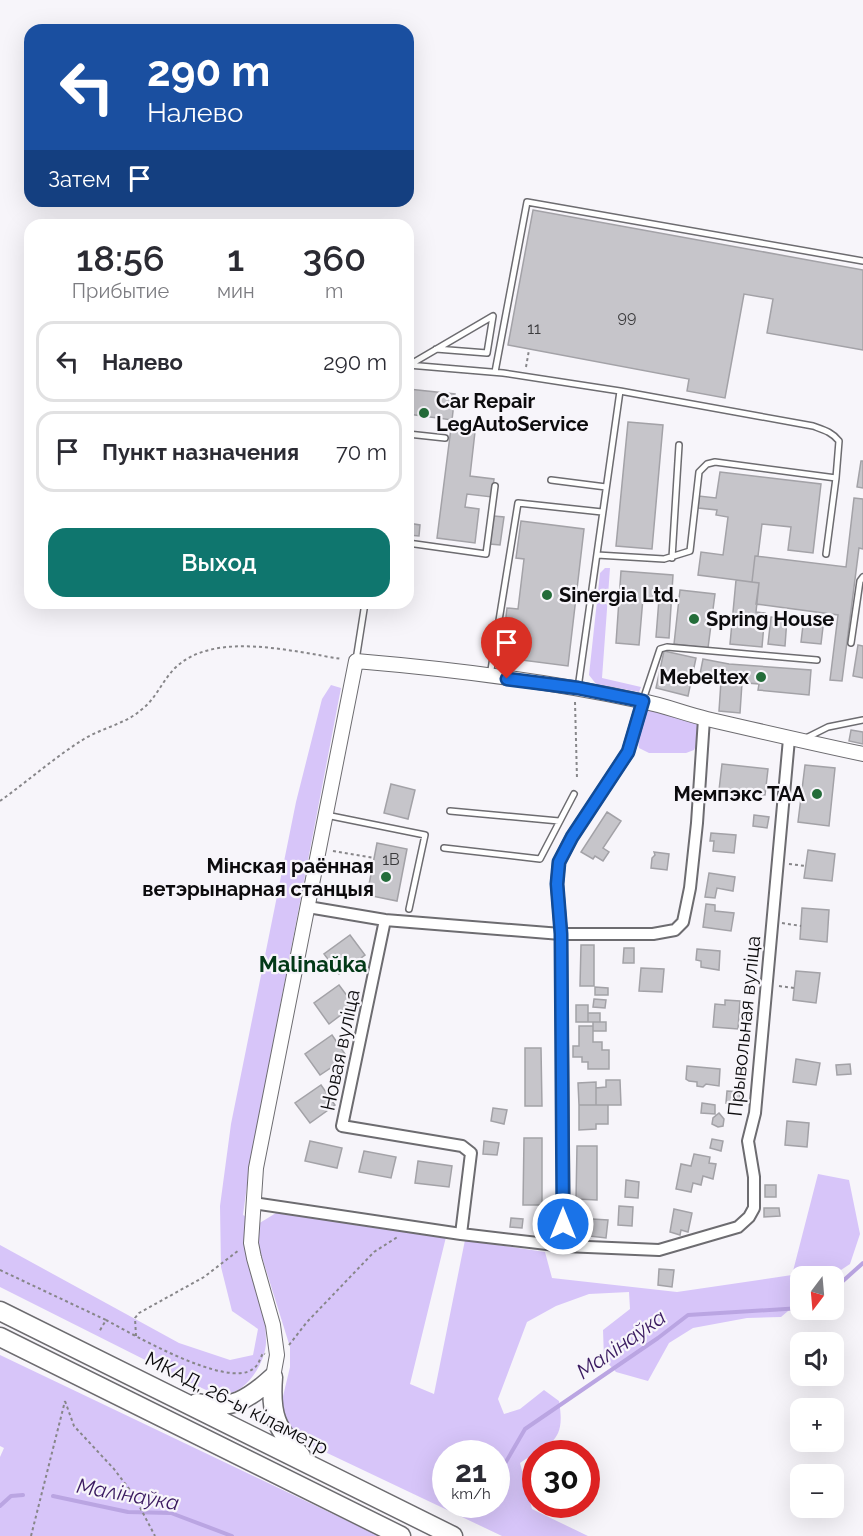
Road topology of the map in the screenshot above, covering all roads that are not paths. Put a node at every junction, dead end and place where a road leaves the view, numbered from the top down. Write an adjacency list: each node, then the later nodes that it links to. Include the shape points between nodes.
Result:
1 (863, 261): 5 (lane, via 527,202)
2 (436, 349): 2 (lane, via 465,333 493,316 487,353); 3 (lane)
3 (414, 362)
4 (414, 365): 5 (lane)
5 (495, 372): 6 (lane)
6 (620, 391): 10 (lane, via 826,431 839,441); 13 (lane)
7 (414, 435): 8 (lane)
8 (445, 438)
9 (679, 445): 18 (lane)
10 (836, 478): 16 (lane); 18 (lane, via 707,464 699,472 690,551)
11 (551, 480): 13 (lane)
12 (495, 486): 15 (lane, via 486,554)
13 (606, 487): 14 (lane)
14 (602, 512): 17 (lane); 24 (lane, via 518,503)
15 (414, 544)
16 (826, 554)
17 (597, 555): 18 (lane); 25 (lane)
18 (672, 558)
19 (863, 577): 21 (lane)
20 (364, 609): 23 (lane)
21 (851, 643)
22 (817, 660): 26 (lane, via 667,647 660,649)
23 (356, 661): 24 (street); 33 (street)
24 (490, 676): 25 (street)
25 (576, 688): 26 (street)
26 (643, 701): 27 (street); 39 (street, via 628,752 559,862)
27 (704, 719): 29 (street); 39 (street, via 697,823 683,922 675,930 653,934)
28 (863, 720): 29 (lane)
29 (791, 739): 30 (street); 42 (street, Прывольная вуліца, via 755,1113 748,1141 754,1209 738,1227 659,1250)
30 (863, 754)
31 (574, 794): 34 (lane)
32 (450, 811): 34 (lane)
33 (326, 815): 36 (street); 37 (lane, via 425,835)
34 (558, 821): 35 (lane, via 540,859)
35 (444, 848)
36 (308, 906): 38 (street); 40 (street, via 256,1168)
37 (409, 909)
38 (386, 920): 39 (street); 41 (street, Новая вуліца, via 342,1126 462,1146 471,1153)
39 (561, 934): 42 (street)
40 (253, 1203): 41 (street, Прывольная вуліца); 45 (street, via 254,1258 281,1353)
41 (461, 1234): 42 (street, Прывольная вуліца)
42 (564, 1246)
43 (0, 1311): 46 (highway, МКАД, 26-ы кіламетр)
44 (0, 1337): 48 (highway)
45 (273, 1377): 46 (highway, via 251,1395 229,1405); 47 (highway, via 272,1408 278,1426)
46 (182, 1400): 47 (highway, МКАД, 26-ы кіламетр)
47 (308, 1464): 49 (highway, МКАД, 26-ы кіламетр)
48 (401, 1536)
49 (453, 1536)

